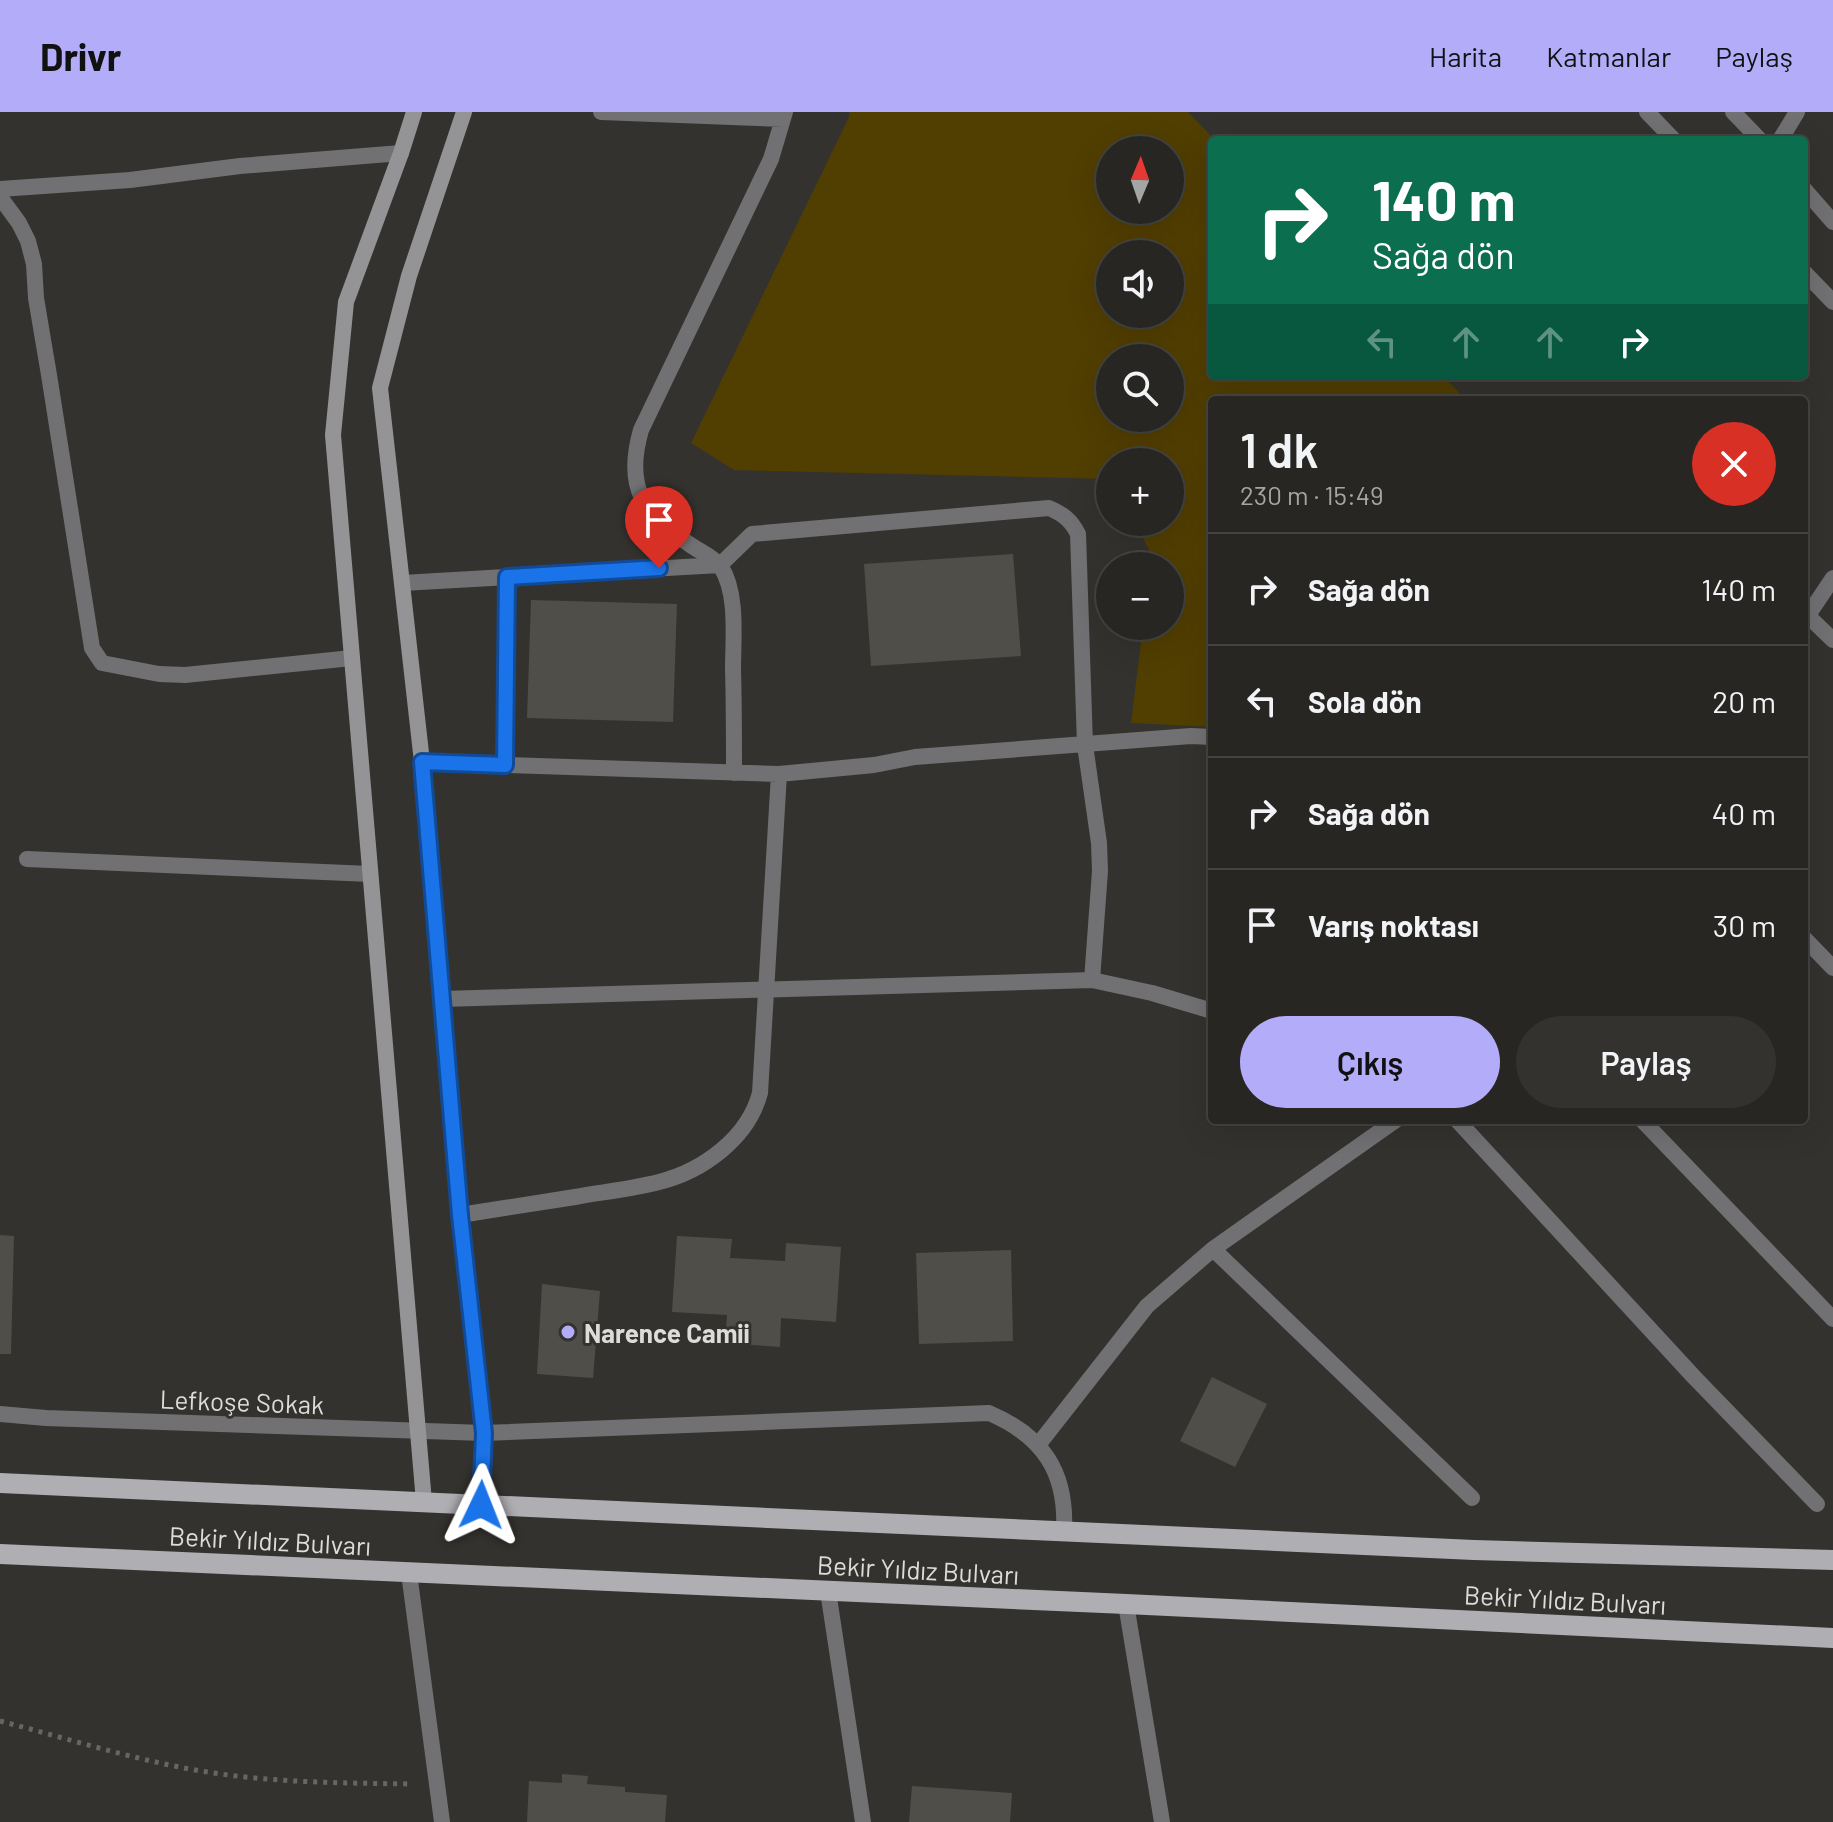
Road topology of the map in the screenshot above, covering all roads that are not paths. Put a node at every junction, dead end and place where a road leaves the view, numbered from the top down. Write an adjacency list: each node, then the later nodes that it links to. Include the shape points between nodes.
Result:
1 (414, 112): 11 (street)
2 (464, 112): 21 (street, via 409,276 380,388)
3 (601, 112): 7 (street)
4 (1647, 112): 8 (street)
5 (1733, 112): 9 (street)
6 (1797, 112): 10 (street)
7 (784, 116): 18 (street, via 771,159 636,448 638,487 653,516)
8 (1670, 136)
9 (1756, 136)
10 (1782, 136)
11 (401, 153): 12 (street); 25 (street, via 346,302 333,435)
12 (0, 189)
13 (1808, 194): 15 (street)
14 (0, 197): 25 (street, via 19,223 34,264 92,648 102,663 185,675)
15 (1833, 222)
16 (1808, 276): 17 (street)
17 (1833, 302)
18 (720, 565): 19 (street); 27 (street, via 752,534 1049,508 1062,514 1078,534); 30 (street, via 732,597)
19 (507, 577): 21 (street); 29 (street)
20 (1833, 578): 22 (street)
21 (402, 583): 28 (street)
22 (1808, 615)
23 (1808, 620): 24 (street)
24 (1833, 640)
25 (352, 658): 33 (street)
26 (1208, 737): 27 (street)
27 (1085, 745): 31 (street, via 915,757); 36 (street, via 1100,871)
28 (422, 762): 29 (street); 38 (street)
29 (505, 765): 30 (street)
30 (734, 773): 31 (street)
31 (779, 774): 37 (street)
32 (27, 859): 33 (street)
33 (370, 874): 47 (street)
34 (1808, 942): 35 (street)
35 (1833, 968)
36 (1092, 980): 37 (street); 39 (street)
37 (767, 991): 38 (street); 43 (street, via 756,1108 722,1150 662,1182)
38 (442, 999): 43 (street)
39 (1208, 1010)
40 (1390, 1124): 44 (street)
41 (1461, 1124): 53 (street)
42 (1646, 1124): 45 (street)
43 (460, 1215): 48 (street)
44 (1213, 1249): 49 (street, via 1147,1306); 51 (street)
45 (1833, 1319)
46 (0, 1414): 47 (street, Lefkoşe Sokak)
47 (418, 1430): 48 (street, Lefkoşe Sokak); 52 (street)
48 (484, 1433): 49 (street, Lefkoşe Sokak, via 989,1413 1024,1431); 54 (street)
49 (1038, 1445): 55 (street, via 1060,1485)
50 (0, 1483): 52 (main road, Bekir Yıldız Bulvarı)
51 (1472, 1498)
52 (424, 1502): 54 (main road, Bekir Yıldız Bulvarı)
53 (1817, 1504)
54 (481, 1505): 55 (main road, Bekir Yıldız Bulvarı)
55 (1064, 1531): 57 (main road, Bekir Yıldız Bulvarı)
56 (0, 1554): 58 (main road, Bekir Yıldız Bulvarı)
57 (1833, 1560)
58 (409, 1573): 59 (main road, Bekir Yıldız Bulvarı); 62 (street)
59 (828, 1591): 60 (main road, Bekir Yıldız Bulvarı); 63 (street)
60 (1126, 1604): 61 (main road, Bekir Yıldız Bulvarı); 64 (street)
61 (1833, 1638)
62 (442, 1822)
63 (863, 1822)
64 (1162, 1822)

